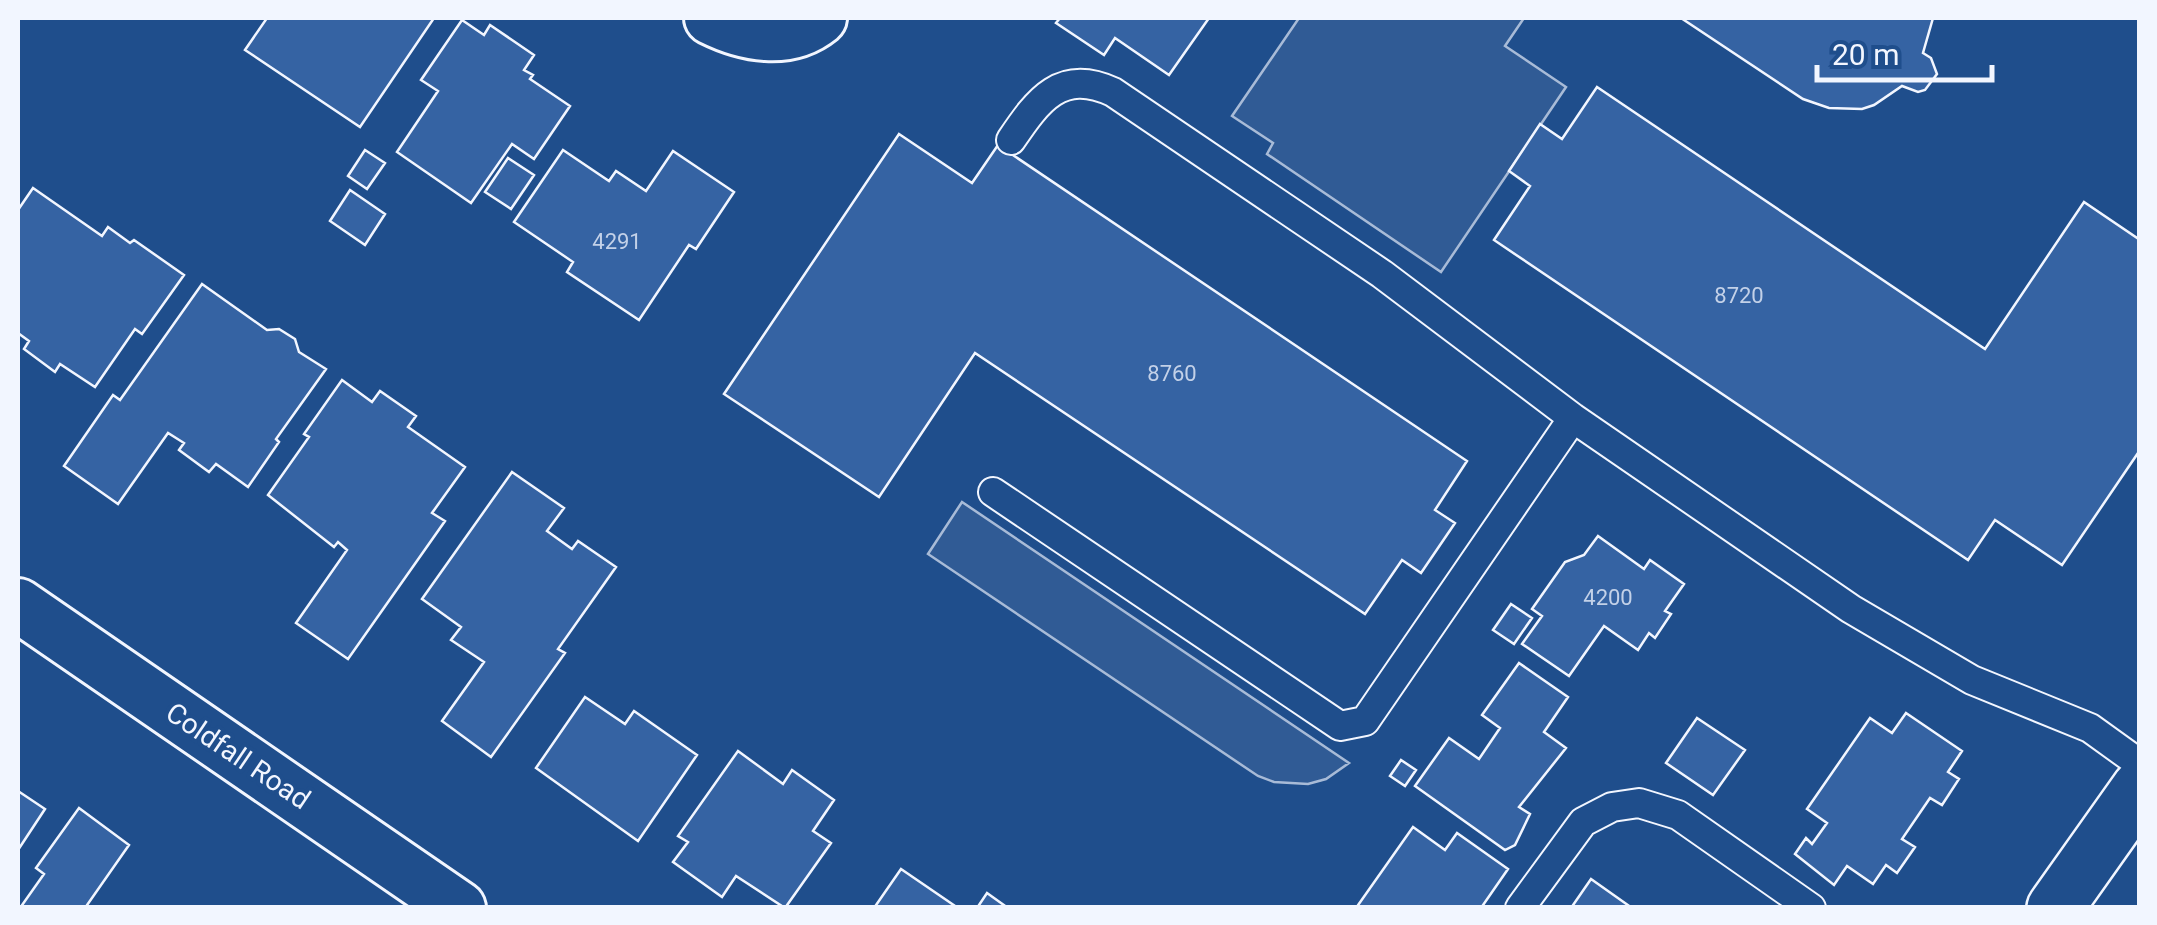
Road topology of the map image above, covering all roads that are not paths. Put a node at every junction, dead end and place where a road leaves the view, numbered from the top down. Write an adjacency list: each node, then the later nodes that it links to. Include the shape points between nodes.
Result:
1 (711, 18): 2 (street, via 739,32 780,34)
2 (820, 18)
3 (1011, 140): 4 (lane, via 1047,94 1080,83 1112,92 1382,274)
4 (1572, 418): 5 (lane, via 1365,722 1340,726); 7 (lane, via 1929,658 2090,728)
5 (993, 492)
6 (18, 605): 9 (street, Coldfall Road)
7 (2140, 764)
8 (2140, 788): 12 (main road)
9 (460, 908)
10 (1520, 908): 11 (lane, via 1583,822 1612,807 1640,803 1678,814)
11 (1810, 908)
12 (2055, 908)

